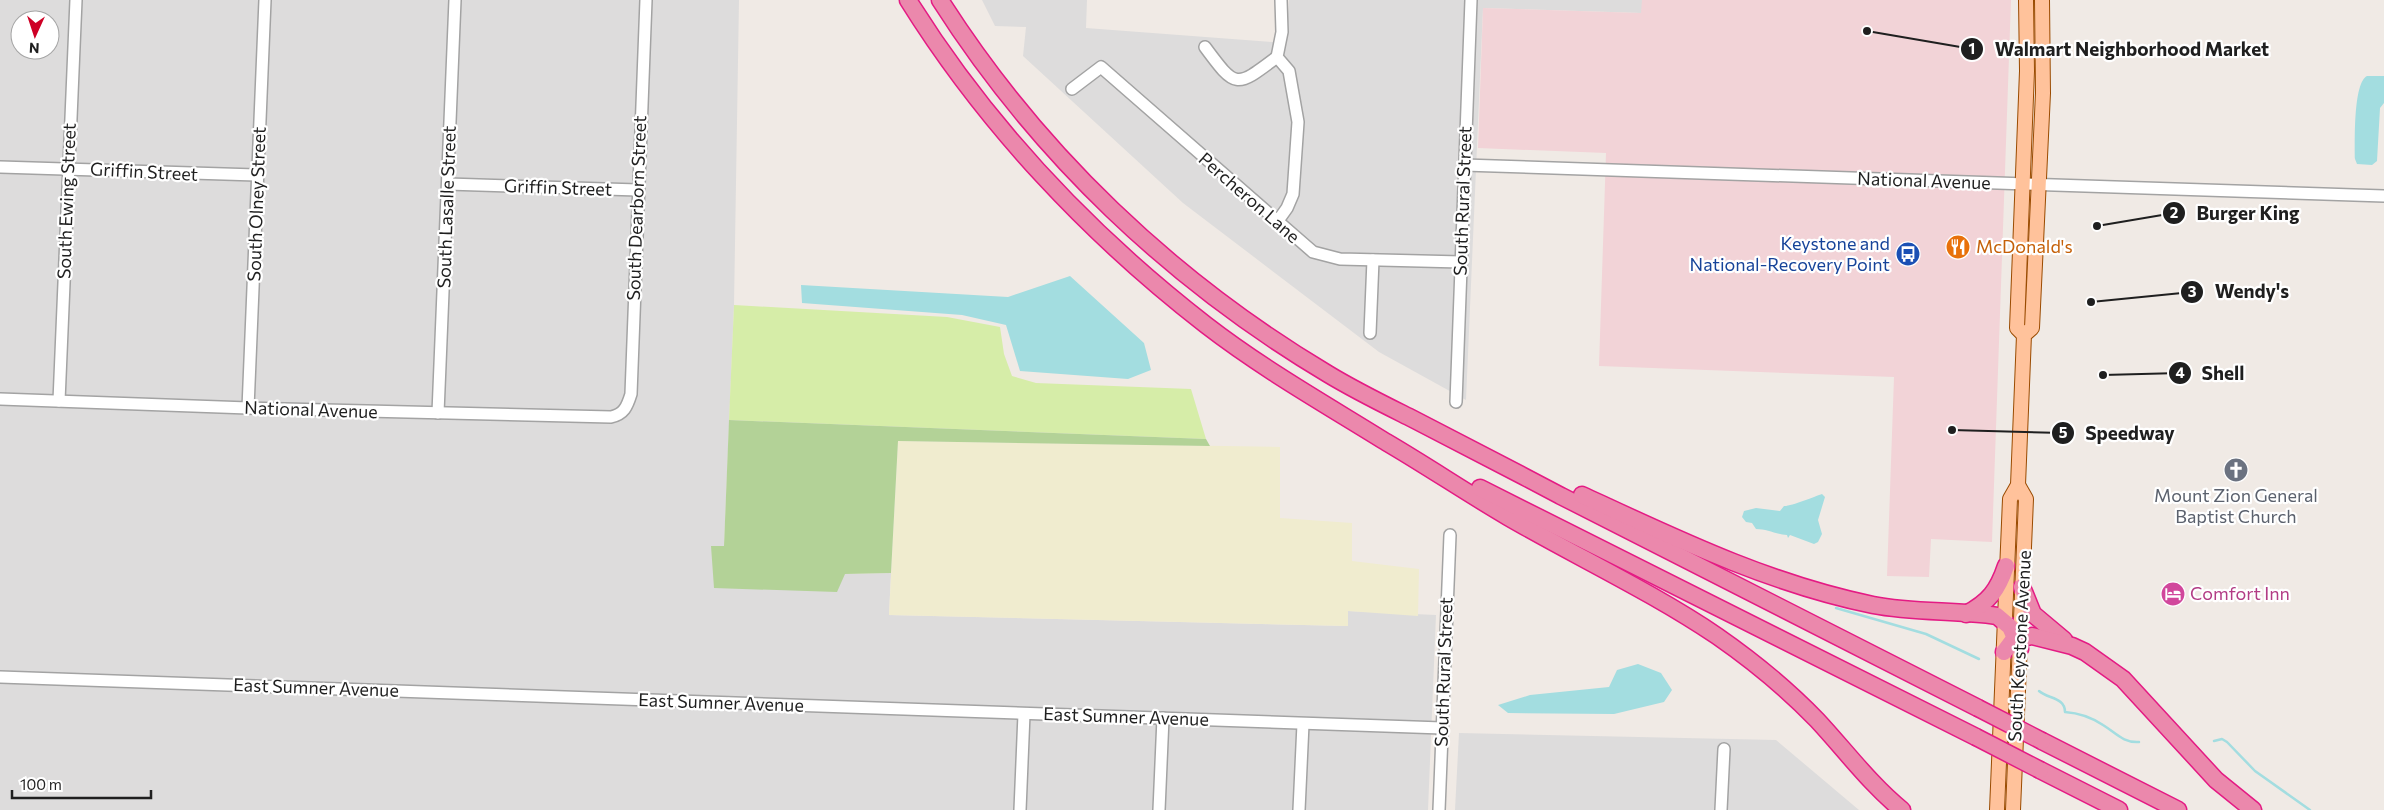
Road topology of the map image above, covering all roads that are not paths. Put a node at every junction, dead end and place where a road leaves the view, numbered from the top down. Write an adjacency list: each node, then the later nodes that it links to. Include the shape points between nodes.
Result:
1 (76, 0): 16 (street, South Ewing Street)
2 (265, 0): 17 (street, South Olney Street)
3 (455, 0): 18 (street, South Lasalle Street)
4 (646, 0): 21 (street, South Dearborn Street)
5 (908, 0): 35 (highway, via 986,109 1104,238 1170,296 1240,350)
6 (940, 0): 34 (highway, via 1027,120 1124,222 1248,323 1328,374)
7 (1281, 0): 12 (street, via 1282,32)
8 (1471, 0): 14 (street, South Rural Street)
9 (2026, 0): 19 (main road, South Keystone Avenue)
10 (2042, 0): 20 (main road, South Keystone Avenue)
11 (1205, 47): 12 (street, via 1225,74 1236,79 1253,76)
12 (1277, 56): 23 (street, via 1289,71 1298,122 1293,194)
13 (1072, 89): 23 (street, Percheron Lane, via 1101,67)
14 (1464, 165): 19 (street, National Avenue); 25 (street, South Rural Street)
15 (0, 167): 16 (street, Griffin Street)
16 (68, 169): 17 (street, Griffin Street); 29 (street, South Ewing Street)
17 (258, 175): 31 (street, South Olney Street)
18 (448, 184): 21 (street, Griffin Street); 32 (street, South Lasalle Street)
19 (2023, 184): 20 (street, National Avenue); 27 (main road, South Keystone Avenue, via 2017,328)
20 (2039, 184): 22 (street, National Avenue); 27 (main road, South Keystone Avenue, via 2032,328)
21 (638, 190): 33 (street, South Dearborn Street, via 630,394)
22 (2384, 196)
23 (1276, 222): 24 (street, Percheron Lane, via 1312,252 1340,259)
24 (1373, 260): 25 (street, Percheron Lane); 26 (street)
25 (1461, 262): 30 (street, South Rural Street)
26 (1370, 333)
27 (2024, 335): 36 (main road, South Keystone Avenue)
28 (0, 399): 29 (street, National Avenue)
29 (60, 401): 31 (street, National Avenue)
30 (1456, 402)
31 (248, 408): 32 (street, National Avenue)
32 (438, 413): 33 (street, National Avenue, via 611,417)
33 (622, 414)
34 (1403, 414): 40 (highway, via 1754,571 1812,590 1875,605); 59 (highway, bridge)
35 (1384, 440): 55 (highway, via 1507,516 1697,623 1736,649 1792,697); 58 (highway, bridge)
36 (2018, 485): 38 (main road, South Keystone Avenue, via 2010,499); 39 (main road, South Keystone Avenue, via 2026,500)
37 (1450, 535): 48 (street, South Rural Street)
38 (2006, 566): 40 (highway, via 2000,585 1988,600); 41 (main road, South Keystone Avenue)
39 (2022, 587): 42 (main road, South Keystone Avenue); 43 (highway, via 2033,614)
40 (1965, 614): 41 (highway, via 1997,616)
41 (2004, 621): 42 (highway, via 2010,627)
42 (2015, 645): 43 (highway, via 2038,637); 56 (main road, South Keystone Avenue); 57 (main road, South Keystone Avenue)
43 (2072, 646): 60 (highway, via 2123,679 2216,780)
44 (0, 677): 45 (street, East Sumner Avenue)
45 (1024, 714): 46 (street, East Sumner Avenue); 50 (street)
46 (1163, 718): 47 (street, East Sumner Avenue); 51 (street)
47 (1302, 724): 48 (street, East Sumner Avenue); 52 (street)
48 (1442, 728): 53 (street, South Rural Street)
49 (1724, 748): 54 (street)
50 (1020, 810)
51 (1159, 810)
52 (1299, 810)
53 (1439, 810)
54 (1721, 810)
55 (1902, 810)
56 (1997, 810)
57 (2013, 810)
58 (2119, 810)
59 (2178, 810)
60 (2253, 810)

